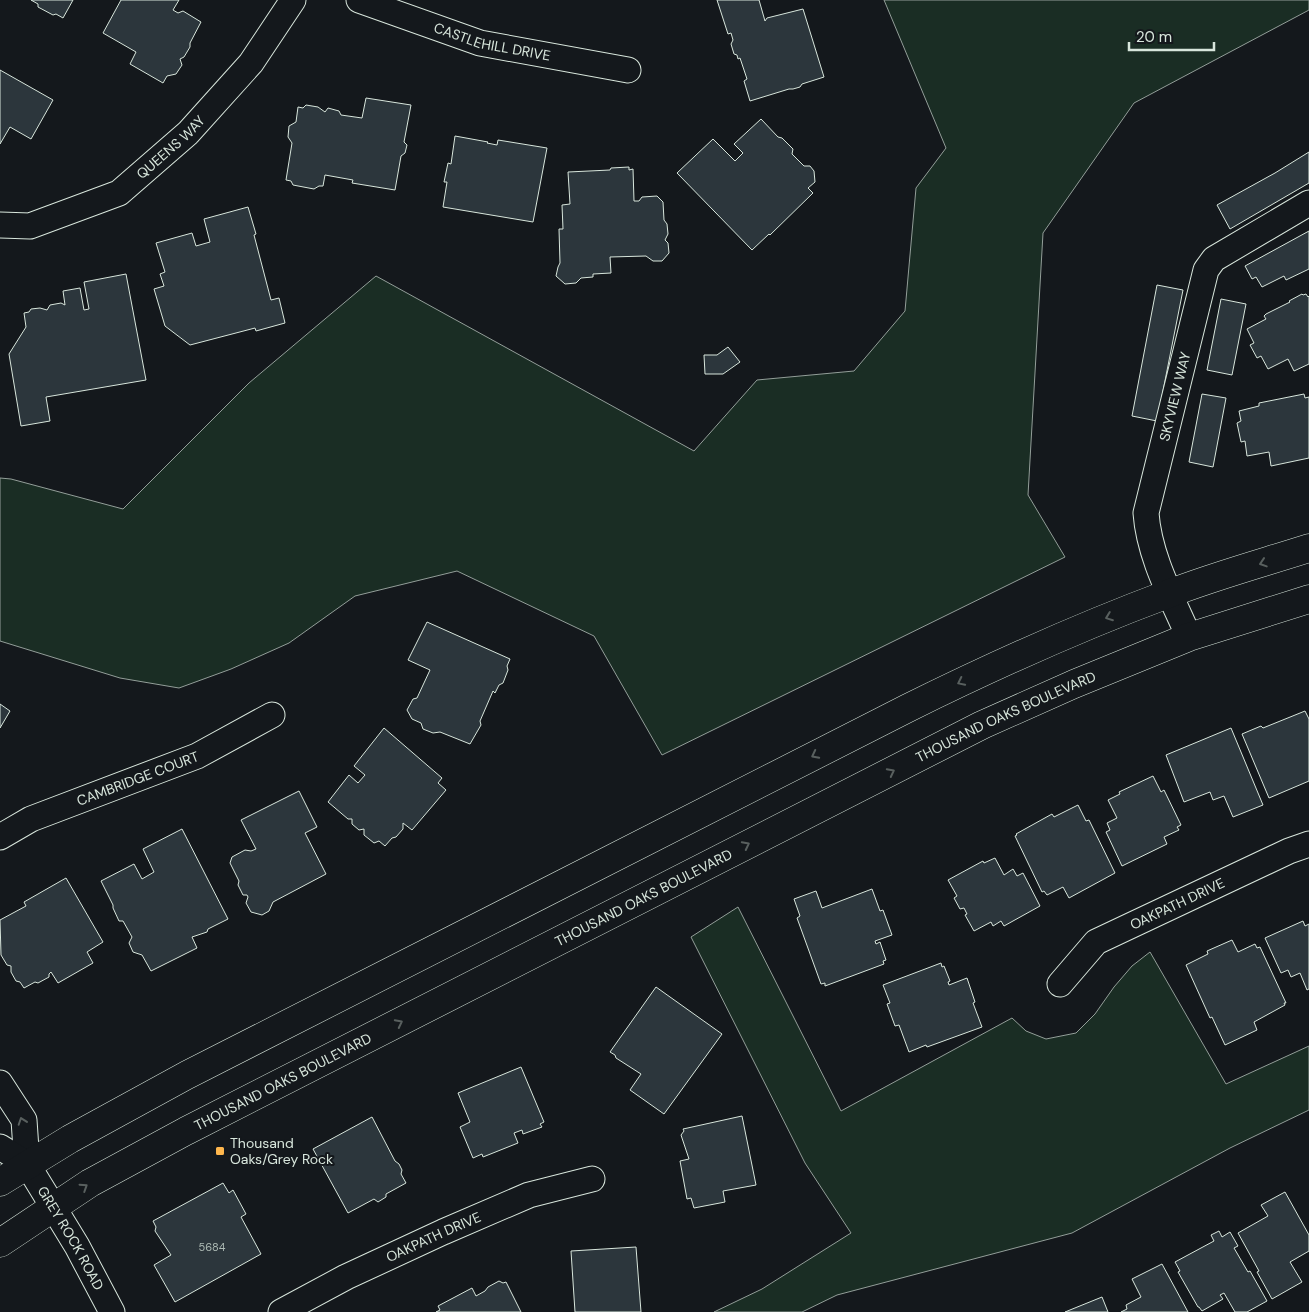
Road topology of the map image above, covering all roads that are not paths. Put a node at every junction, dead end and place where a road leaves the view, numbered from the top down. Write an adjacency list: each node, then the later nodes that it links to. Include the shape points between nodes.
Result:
1 (293, 0): 5 (street, QUEENS WAY, via 250,63 188,133 119,193 30,226)
2 (359, 0): 3 (street, CASTLEHILL DRIVE, via 480,43)
3 (628, 70)
4 (1309, 203): 7 (street, SKYVIEW WAY, via 1214,259 1206,270 1146,513 1147,532)
5 (0, 225)
6 (1309, 548): 7 (main road, one-way to 7)
7 (1170, 593): 9 (street, SKYVIEW WAY); 16 (main road, one-way to 16, via 993,666 908,708 187,1075)
8 (1309, 599): 9 (main road, THOUSAND OAKS BOULEVARD)
9 (1189, 637): 19 (main road, THOUSAND OAKS BOULEVARD, one-way to 9, via 90,1183 195,1126 982,725)
10 (272, 715): 11 (street, CAMBRIDGE COURT, via 197,756 31,818)
11 (0, 837)
12 (1309, 844): 13 (street, OAKPATH DRIVE, via 1096,942)
13 (1060, 984)
14 (0, 1082): 16 (street, GREY ROCK ROAD, one-way to 14, via 24,1120)
15 (0, 1147): 16 (street, GREY ROCK ROAD)
16 (27, 1164): 18 (main road); 19 (street, GREY ROCK ROAD)
17 (592, 1179): 22 (street, OAKPATH DRIVE, via 529,1196 443,1232 346,1277)
18 (0, 1182)
19 (54, 1207): 20 (main road, THOUSAND OAKS BOULEVARD); 21 (street, GREY ROCK ROAD)
20 (0, 1243)
21 (112, 1312)
22 (281, 1312)

